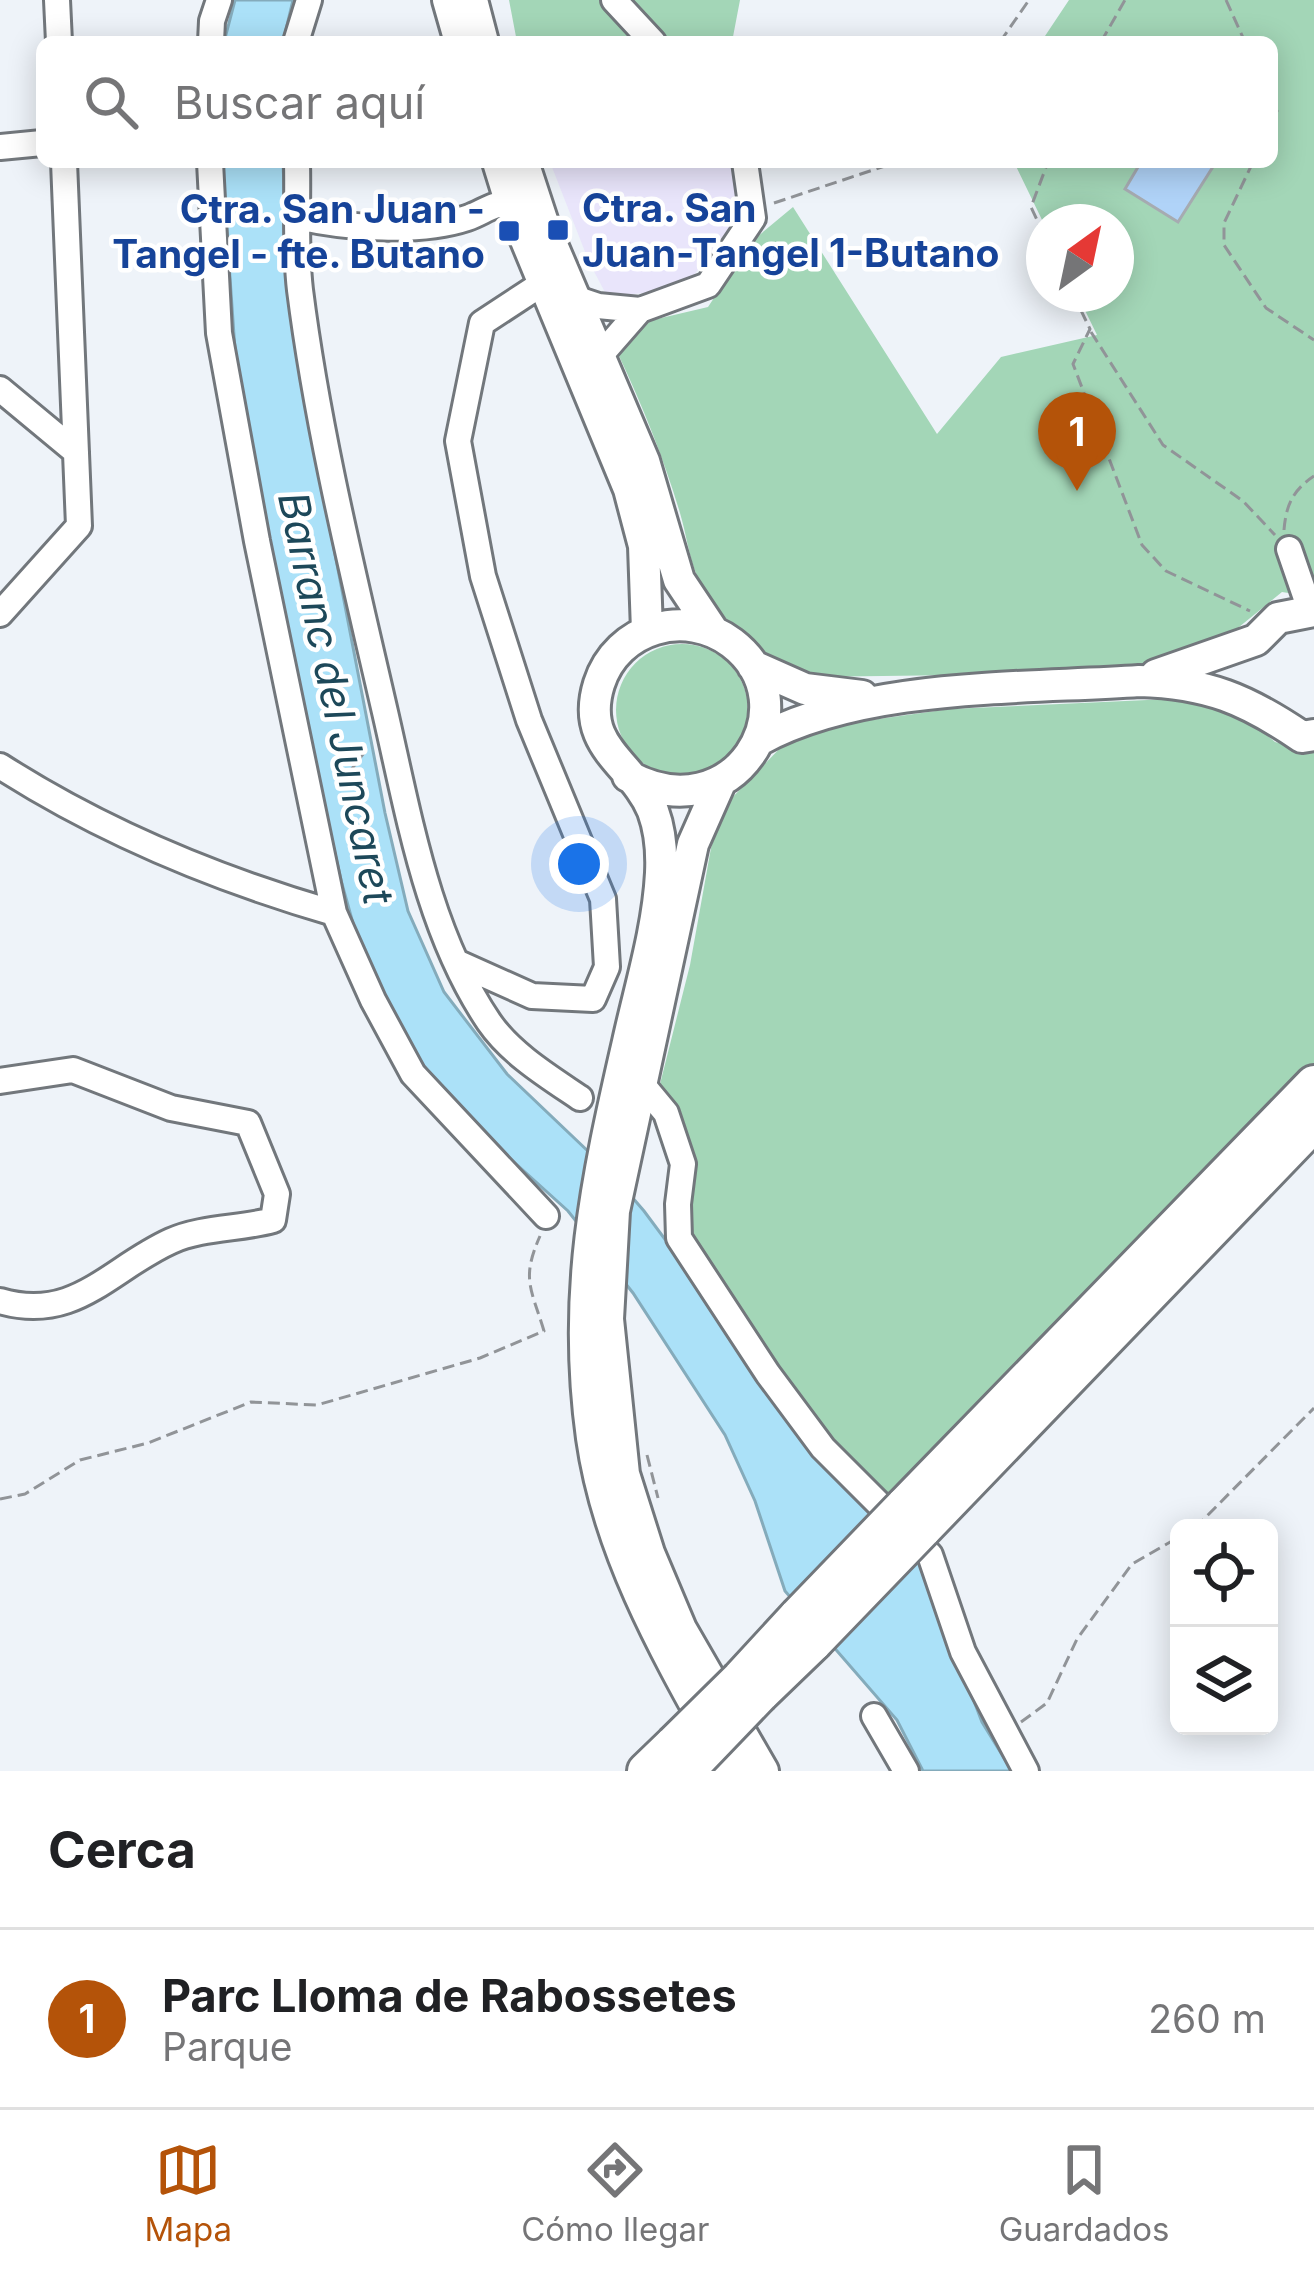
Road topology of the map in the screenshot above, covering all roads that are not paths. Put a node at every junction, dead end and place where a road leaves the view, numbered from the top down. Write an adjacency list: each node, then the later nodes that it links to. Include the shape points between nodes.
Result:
1 (57, 0): 7 (street)
2 (219, 0): 8 (street)
3 (309, 0): 9 (street)
4 (448, 0): 10 (main road)
5 (472, 0): 11 (main road)
6 (614, 0): 12 (street)
7 (58, 36)
8 (212, 36)
9 (298, 36)
10 (458, 36)
11 (481, 36)
12 (647, 36)
13 (36, 143): 14 (street)
14 (0, 146)
15 (64, 168): 28 (street)
16 (211, 168): 44 (street, via 219,333)
17 (297, 168): 22 (street)
18 (500, 168): 21 (main road)
19 (525, 168): 24 (main road)
20 (746, 168): 25 (street, via 753,218 708,285)
21 (511, 203): 22 (street, via 405,226 345,228); 23 (main road)
22 (298, 217): 45 (street, via 299,286 358,594 420,861)
23 (543, 283): 33 (main road, via 629,489 644,546); 45 (street, via 482,323 458,441 483,576 529,720 603,899 607,967 592,999 532,996)
24 (574, 298): 25 (street); 26 (main road)
25 (640, 310): 26 (street)
26 (599, 356): 34 (main road, via 644,461 680,580)
27 (0, 389): 28 (street)
28 (76, 452): 31 (street, via 79,526)
29 (1289, 549): 30 (street)
30 (1312, 610): 32 (main road)
31 (0, 614)
32 (1256, 627): 36 (main road); 38 (main road, via 1246,669)
33 (647, 631): 34 (main road); 42 (main road, via 609,662 598,685 599,735)
34 (713, 631): 35 (main road)
35 (752, 666): 37 (main road, via 805,689); 40 (main road, via 762,690)
36 (1139, 681): 37 (main road); 38 (main road, via 1181,682)
37 (880, 699): 40 (main road, via 806,717)
38 (1254, 705): 39 (main road, via 1302,737)
39 (1314, 735)
40 (759, 740): 43 (main road)
41 (0, 766): 44 (street, via 59,804 185,862)
42 (628, 776): 43 (main road, via 673,793); 51 (main road, via 652,808 661,876)
43 (720, 783): 47 (main road, via 693,844)
44 (334, 913): 52 (street, via 413,1074)
45 (456, 962): 49 (street, via 491,1025)
46 (0, 1081): 53 (street, via 73,1070 171,1108 248,1123 277,1194 273,1220 175,1238 70,1304)
47 (642, 1084): 51 (main road); 61 (street, via 666,1113 683,1164 679,1238 823,1448 930,1555 963,1652)
48 (1314, 1084): 54 (highway)
49 (580, 1098)
50 (1314, 1123): 54 (highway)
51 (617, 1142): 58 (main road, via 587,1241 583,1358 593,1443 613,1526 659,1638); 59 (main road, via 608,1319 624,1474 681,1629)
52 (544, 1224)
53 (0, 1301)
54 (913, 1518): 56 (highway, bridge)
55 (874, 1716): 60 (street)
56 (682, 1761): 57 (highway)
57 (646, 1771)
58 (732, 1771)
59 (763, 1771)
60 (906, 1771)
61 (1026, 1771)

